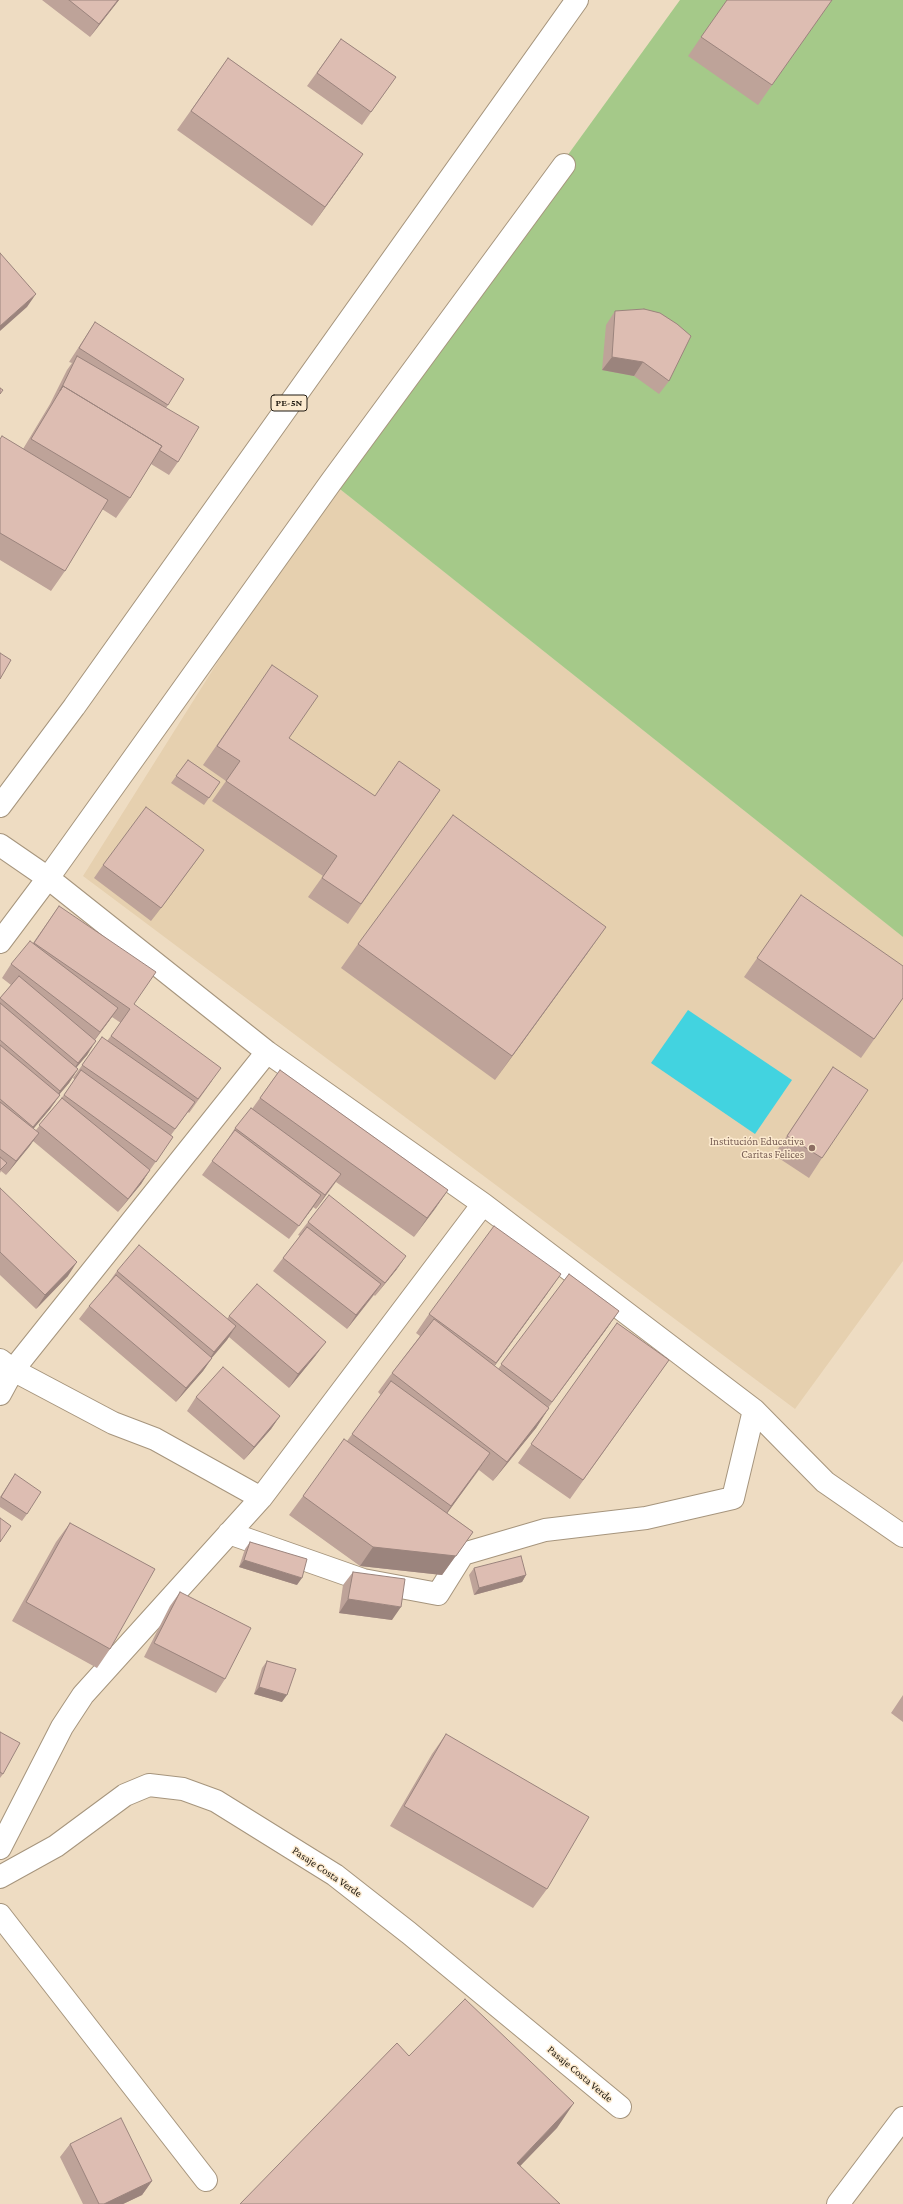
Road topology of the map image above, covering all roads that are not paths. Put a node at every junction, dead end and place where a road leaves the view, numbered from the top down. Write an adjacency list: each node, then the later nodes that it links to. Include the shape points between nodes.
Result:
1 (577, 0): 3 (main road, PE-5N, via 74,707)
2 (564, 165): 5 (main road, via 327,488)
3 (0, 806)
4 (0, 845): 5 (main road)
5 (48, 878): 6 (main road); 7 (main road)
6 (0, 942)
7 (267, 1052): 8 (main road); 9 (main road)
8 (483, 1204): 11 (main road); 12 (main road)
9 (6, 1365): 10 (main road); 12 (main road, via 113,1423 155,1439)
10 (0, 1394)
11 (754, 1410): 13 (main road, via 733,1498 646,1518 545,1530 463,1554 438,1594 363,1580); 14 (main road, via 825,1482)
12 (261, 1498): 13 (main road)
13 (229, 1532): 15 (main road, via 82,1695 62,1727)
14 (903, 1536)
15 (0, 1848)
16 (0, 1877): 18 (main road, Pasaje Costa Verde, via 56,1846 125,1795 150,1786 182,1789 216,1801 335,1875)
17 (0, 1915): 20 (main road)
18 (620, 2107)
19 (903, 2118): 21 (main road)
20 (206, 2180)
21 (838, 2204)

